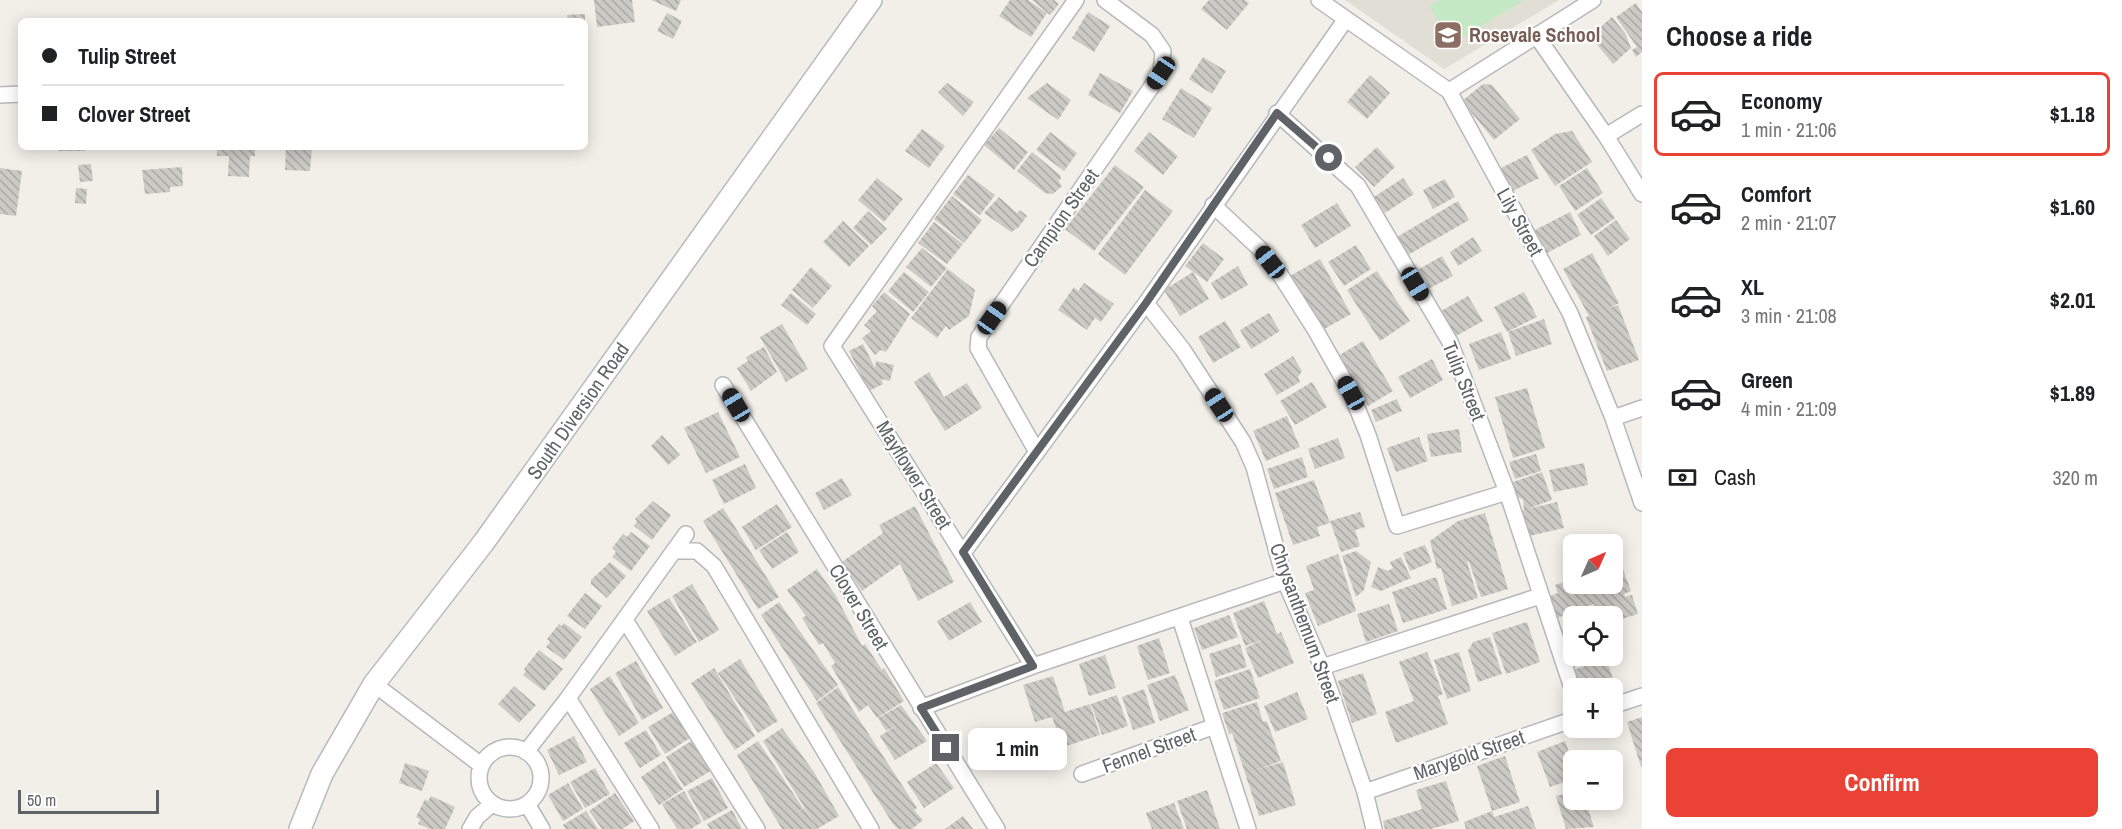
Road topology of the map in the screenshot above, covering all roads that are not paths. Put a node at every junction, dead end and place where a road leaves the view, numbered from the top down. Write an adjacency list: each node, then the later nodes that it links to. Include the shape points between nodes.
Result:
1 (871, 0): 33 (main road, South Diversion Road, via 490,533)
2 (1076, 0): 25 (street, Mayflower Street, via 832,346)
3 (1105, 0): 20 (street, Campion Street, via 1152,35 1163,51 1161,73 979,337 978,348)
4 (1319, 0): 6 (street, Lily Street)
5 (1593, 0): 7 (street)
6 (1346, 19): 8 (street, Lily Street); 11 (street)
7 (1536, 35): 8 (street); 13 (street)
8 (1449, 91): 19 (street, Lily Street, via 1570,313)
9 (18, 94): 10 (street)
10 (0, 95)
11 (1277, 113): 15 (street); 21 (street, Tulip Street, via 1344,171 1364,196 1450,342)
12 (1642, 114): 13 (street)
13 (1606, 136): 14 (street)
14 (1642, 194)
15 (1213, 205): 16 (street); 21 (street, via 1259,248 1322,342 1351,393 1397,526)
16 (1146, 303): 20 (street); 26 (street, Chrysanthemum Street, via 1183,350 1243,442 1254,467)
17 (723, 385): 37 (street, Clover Street)
18 (1642, 408): 19 (street)
19 (1613, 418): 22 (street, Lily Street)
20 (1037, 452): 25 (street)
21 (1507, 492): 27 (street, Tulip Street)
22 (1642, 503)
23 (686, 534): 24 (street)
24 (675, 551): 29 (street); 51 (street, via 698,551 714,566)
25 (963, 552): 30 (street, Mayflower Street)
26 (1285, 581): 28 (street); 31 (street, Chrysanthemum Street)
27 (1540, 596): 31 (street); 32 (street, Tulip Street)
28 (1180, 618): 30 (street); 39 (street)
29 (625, 620): 35 (street); 50 (street)
30 (1033, 666): 37 (street)
31 (1322, 667): 43 (street, Chrysanthemum Street)
32 (1568, 678)
33 (374, 684): 41 (street); 46 (main road, South Diversion Road, via 322,774)
34 (1642, 696): 36 (street)
35 (568, 698): 40 (street); 49 (street)
36 (1623, 702)
37 (921, 708): 52 (street, Clover Street)
38 (1563, 723): 43 (street, Marygold Street)
39 (1215, 726): 42 (street, Fennel Street); 53 (street)
40 (526, 752): 41 (street, via 501,748); 45 (street, via 541,774 538,791)
41 (481, 765): 44 (street, via 479,783)
42 (1082, 774)
43 (1365, 792): 54 (street, Chrysanthemum Street)
44 (492, 804): 45 (street, via 510,810); 47 (street)
45 (527, 804): 48 (street)
46 (300, 829)
47 (470, 829)
48 (542, 829)
49 (651, 829)
50 (757, 829)
51 (871, 829)
52 (997, 829)
53 (1248, 829)
54 (1374, 829)

